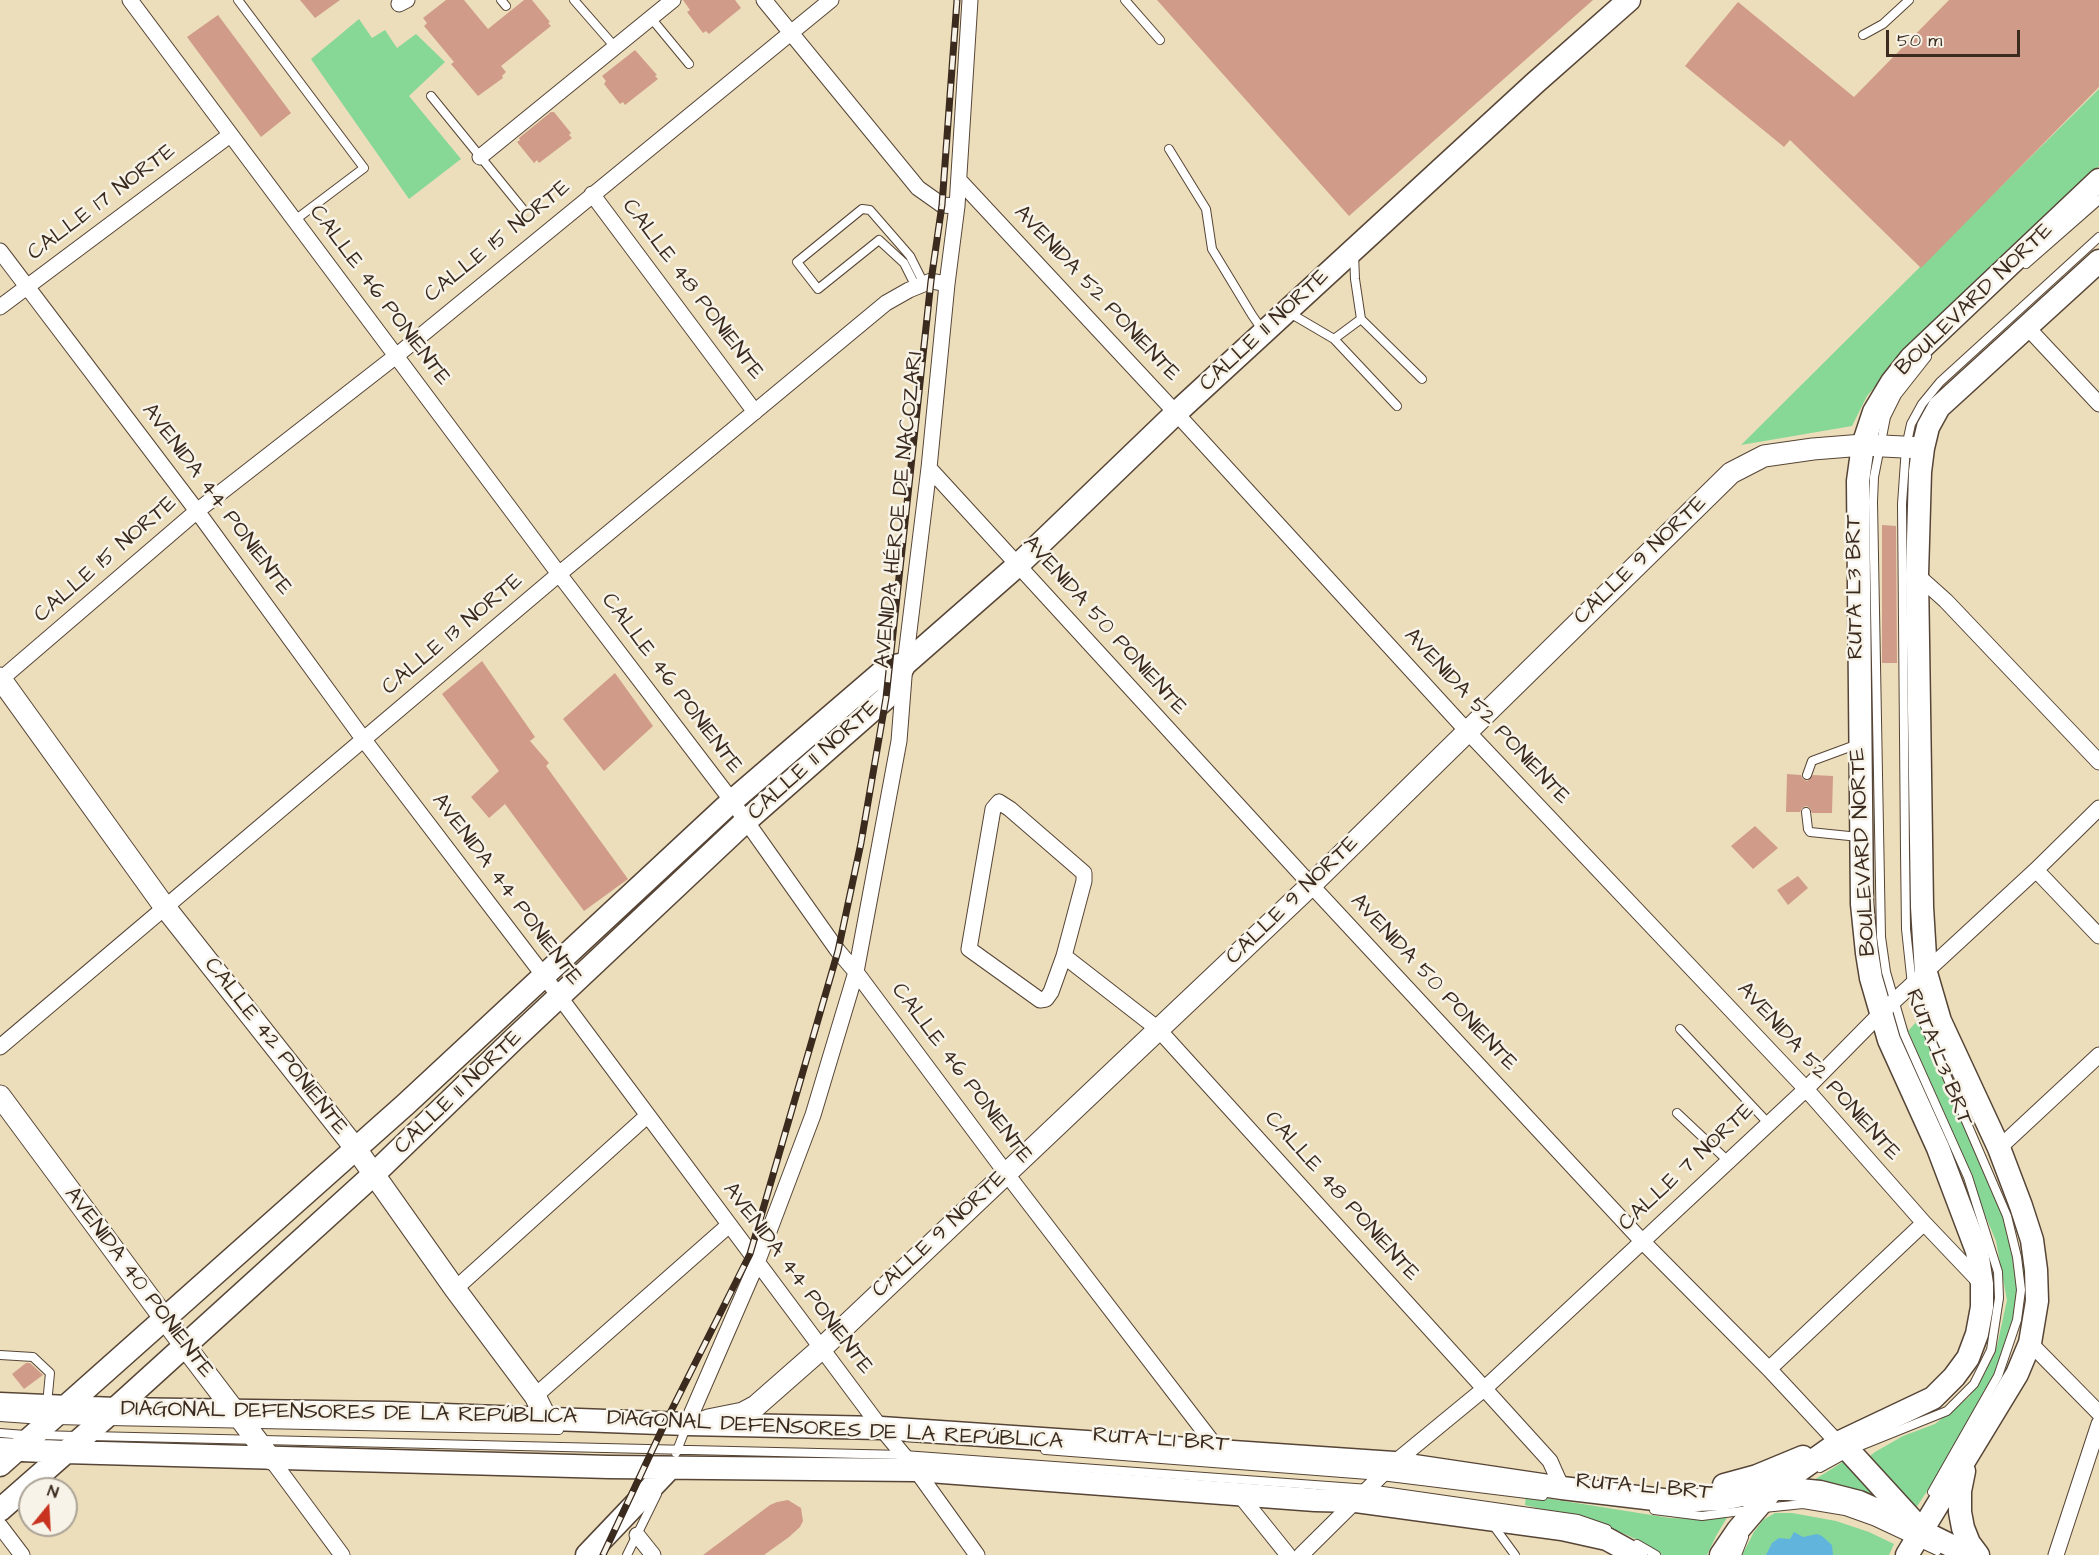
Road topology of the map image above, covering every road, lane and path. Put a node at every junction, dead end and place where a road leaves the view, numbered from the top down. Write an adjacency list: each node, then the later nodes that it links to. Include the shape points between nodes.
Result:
1 (129, 0): 18 (street, CALLE 46 PONIENTE)
2 (238, 0): 27 (lane, via 364,168)
3 (574, 0): 15 (lane)
4 (673, 0): 11 (street)
5 (764, 0): 12 (street)
6 (831, 0): 12 (street, CALLE 15 NORTE)
7 (970, 0): 21 (street, AVENIDA HÉROE DE NACOZARI)
8 (1125, 0): 14 (lane)
9 (1629, 0): 29 (main road, CALLE 11 NORTE)
10 (1909, 0): 13 (lane, via 1883,24)
11 (651, 18): 15 (street); 16 (lane)
12 (790, 32): 23 (street, CALLE 15 NORTE); 25 (street, via 918,188 942,206)
13 (1863, 35)
14 (1160, 40)
15 (615, 47): 20 (street)
16 (689, 64)
17 (431, 96): 20 (lane)
18 (230, 135): 27 (street, CALLE 46 PONIENTE); 35 (street, CALLE 17 NORTE)
19 (1169, 149): 41 (lane, via 1206,209 1212,249)
20 (480, 157): 26 (lane)
21 (959, 180): 25 (street, AVENIDA HÉROE DE NACOZARI); 50 (street, AVENIDA 52 PONIENTE)
22 (2099, 180): 51 (main road, BOULEVARD NORTE, via 1911,358 1874,412)
23 (592, 194): 45 (street, CALLE 15 NORTE); 49 (street, CALLE 48 PONIENTE)
24 (2099, 200): 32 (lane)
25 (957, 206): 33 (street, AVENIDA HÉROE DE NACOZARI)
26 (522, 208)
27 (295, 220): 45 (street, CALLE 46 PONIENTE)
28 (2099, 237): 52 (lane, RUTA L3 BRT, via 1940,382 1911,424)
29 (1354, 250): 38 (main road, CALLE 11 NORTE); 39 (lane)
30 (0, 251): 35 (street, AVENIDA 44 PONIENTE)
31 (2099, 261): 40 (main road)
32 (2018, 271)
33 (947, 284): 34 (street, CALLE 13 NORTE, via 931,281); 53 (street, AVENIDA HÉROE DE NACOZARI)
34 (920, 286): 34 (lane, via 910,256 870,210 862,208 797,262 818,289 879,240 904,263); 49 (street, CALLE 13 NORTE, via 886,303)
35 (27, 287): 37 (street, CALLE 17 NORTE); 54 (street, AVENIDA 44 PONIENTE)
36 (1982, 303): 43 (lane)
37 (0, 307)
38 (1286, 311): 41 (main road, CALLE 11 NORTE); 42 (lane)
39 (1361, 319): 42 (lane); 46 (lane)
40 (2026, 326): 47 (street); 52 (main road, via 1939,407)
41 (1264, 332): 50 (main road, CALLE 11 NORTE)
42 (1335, 339): 48 (lane)
43 (1942, 340)
44 (1936, 347): 51 (lane, RUTA L3 BRT, via 1897,395)
45 (396, 356): 54 (street, CALLE 15 NORTE); 56 (street, CALLE 46 PONIENTE)
46 (1422, 379)
47 (2099, 404)
48 (1396, 406)
49 (755, 412): 56 (street, CALLE 13 NORTE)
50 (1176, 413): 55 (main road, CALLE 11 NORTE); 60 (street, AVENIDA 52 PONIENTE)
51 (1871, 445): 52 (main road, CALLE 9 NORTE); 60 (main road, CALLE 9 NORTE, via 1764,456 1731,473); 62 (main road, BOULEVARD NORTE, via 1858,481); 79 (lane, RUTA L3 BRT, via 1881,937)
52 (1914, 448): 57 (main road, via 1920,472); 77 (lane, RUTA L3 BRT, via 1902,504 1904,816 1906,929)
53 (928, 468): 55 (street, AVENIDA 50 PONIENTE); 58 (street, AVENIDA HÉROE DE NACOZARI)
54 (197, 511): 59 (street, CALLE 15 NORTE); 61 (street, AVENIDA 44 PONIENTE)
55 (1018, 565): 58 (main road, CALLE 11 NORTE); 71 (street, AVENIDA 50 PONIENTE)
56 (559, 574): 61 (street, CALLE 13 NORTE); 65 (street, CALLE 46 PONIENTE)
57 (1917, 575): 63 (street); 77 (main road, via 1922,907)
58 (904, 664): 65 (main road, CALLE 11 NORTE, via 888,667); 68 (main road, CALLE 11 NORTE, via 886,698); 75 (street, AVENIDA HÉROE DE NACOZARI, via 899,741)
59 (0, 679): 72 (main road, CALLE 42 PONIENTE)
60 (1467, 731): 71 (main road, CALLE 9 NORTE); 84 (street, AVENIDA 52 PONIENTE)
61 (364, 740): 72 (street, CALLE 13 NORTE); 76 (street, AVENIDA 44 PONIENTE)
62 (1859, 743): 64 (lane, via 1812,761); 69 (main road, BOULEVARD NORTE)
63 (2099, 762)
64 (1807, 775)
65 (732, 801): 68 (street, CALLE 46 PONIENTE); 76 (main road, CALLE 11 NORTE)
66 (2099, 808): 70 (street, CALLE 7 NORTE)
67 (1806, 812): 69 (lane, via 1810,832)
68 (746, 821): 75 (street, CALLE 46 PONIENTE); 78 (main road, CALLE 11 NORTE)
69 (1861, 837): 79 (main road, BOULEVARD NORTE, via 1867,953 1871,978)
70 (2036, 870): 73 (street); 77 (street, CALLE 7 NORTE)
71 (1311, 885): 80 (main road, CALLE 9 NORTE); 96 (street, AVENIDA 50 PONIENTE)
72 (164, 906): 82 (street, CALLE 13 NORTE); 90 (main road, CALLE 42 PONIENTE)
73 (2099, 936)
74 (1064, 956): 74 (street, via 1084,873 999,802 993,809 969,949 1040,1000 1052,992); 80 (street, CALLE 48 PONIENTE)
75 (856, 972): 92 (street, CALLE 46 PONIENTE); 97 (street, AVENIDA HÉROE DE NACOZARI, via 813,1115)
76 (544, 976): 78 (street, AVENIDA 44 PONIENTE); 90 (main road, CALLE 11 NORTE)
77 (1919, 979): 79 (street, CALLE 7 NORTE); 89 (main road); 135 (lane, RUTA L3 BRT, via 1925,1026 2007,1216 2021,1290 2017,1320 1998,1376)
78 (559, 997): 87 (street, AVENIDA 44 PONIENTE); 93 (main road, CALLE 11 NORTE)
79 (1887, 1008): 84 (street, CALLE 7 NORTE); 98 (main road, BOULEVARD NORTE, via 1889,1040 1938,1148 1977,1251); 121 (lane, RUTA L3 BRT, via 1904,1035 1968,1177 1998,1272 1999,1298 1990,1350 1974,1384 1947,1411)
80 (1158, 1029): 92 (main road, CALLE 9 NORTE); 106 (street, CALLE 48 PONIENTE)
81 (1680, 1029): 88 (lane)
82 (0, 1047)
83 (2099, 1054): 89 (street)
84 (1806, 1089): 88 (street, CALLE 7 NORTE); 94 (street, AVENIDA 52 PONIENTE)
85 (0, 1096): 100 (main road, AVENIDA 40 PONIENTE)
86 (1677, 1113): 91 (lane)
87 (648, 1116): 95 (street, AVENIDA 44 PONIENTE); 99 (street)
88 (1768, 1123): 91 (street, CALLE 7 NORTE)
89 (2000, 1148): 101 (main road, via 2022,1206 2036,1270 2037,1301)
90 (356, 1149): 93 (main road, CALLE 42 PONIENTE); 100 (main road, CALLE 11 NORTE)
91 (1728, 1161): 96 (street, CALLE 7 NORTE)
92 (1006, 1173): 103 (main road, CALLE 9 NORTE); 124 (street, CALLE 46 PONIENTE)
93 (373, 1174): 99 (main road, CALLE 42 PONIENTE); 102 (main road, CALLE 11 NORTE)
94 (1924, 1223): 98 (street, AVENIDA 52 PONIENTE); 105 (street)
95 (729, 1225): 97 (street, AVENIDA 44 PONIENTE); 107 (street)
96 (1641, 1240): 105 (street, AVENIDA 50 PONIENTE); 106 (street, CALLE 7 NORTE)
97 (757, 1263): 103 (street, AVENIDA 44 PONIENTE); 117 (street, AVENIDA HÉROE DE NACOZARI)
98 (1982, 1284): 121 (main road, BOULEVARD NORTE, via 1977,1334 1968,1358 1954,1377 1933,1398)
99 (454, 1289): 107 (main road, CALLE 42 PONIENTE)
100 (164, 1318): 102 (main road, AVENIDA 40 PONIENTE); 115 (main road, CALLE 11 NORTE)
101 (2030, 1343): 109 (street); 125 (main road, via 2017,1374)
102 (185, 1346): 110 (main road, CALLE 11 NORTE); 114 (main road, AVENIDA 40 PONIENTE)
103 (822, 1347): 117 (main road, CALLE 9 NORTE, via 756,1406); 120 (street, AVENIDA 44 PONIENTE)
104 (0, 1355): 115 (lane, via 33,1357 50,1372)
105 (1769, 1369): 121 (street, AVENIDA 50 PONIENTE)
106 (1484, 1389): 129 (street, CALLE 7 NORTE); 130 (street, CALLE 48 PONIENTE, via 1550,1461)
107 (536, 1396): 112 (main road, CALLE 42 PONIENTE)
108 (0, 1404): 115 (main road, DIAGONAL DEFENSORES DE LA REPÚBLICA)
109 (2099, 1413)
110 (108, 1415): 114 (main road, DIAGONAL DEFENSORES DE LA REPÚBLICA); 115 (main road, DIAGONAL DEFENSORES DE LA REPÚBLICA); 119 (main road, CALLE 11 NORTE)
111 (0, 1417): 115 (lane)
112 (546, 1418): 114 (main road, DIAGONAL DEFENSORES DE LA REPÚBLICA, via 390,1413); 117 (main road, DIAGONAL DEFENSORES DE LA REPÚBLICA)
113 (2099, 1424): 161 (street)
114 (245, 1426): 116 (lane); 119 (lane); 126 (main road, AVENIDA 40 PONIENTE); 127 (lane)
115 (38, 1430): 118 (lane); 119 (lane); 123 (main road, DIAGONAL DEFENSORES DE LA REPÚBLICA); 128 (main road, CALLE 11 NORTE)
116 (566, 1431)
117 (684, 1431): 120 (main road, DIAGONAL DEFENSORES DE LA REPÚBLICA); 127 (lane)
118 (0, 1433)
119 (84, 1436): 123 (main road, CALLE 11 NORTE)
120 (895, 1445): 124 (main road, DIAGONAL DEFENSORES DE LA REPÚBLICA); 127 (main road, DIAGONAL DEFENSORES DE LA REPÚBLICA); 131 (main road, DIAGONAL DEFENSORES DE LA REPÚBLICA); 132 (lane, RUTA L1 BRT); 150 (street, AVENIDA 44 PONIENTE)
121 (1844, 1448): 133 (main road, BOULEVARD NORTE); 134 (main road); 143 (main road)
122 (1030, 1449): 129 (lane, RUTA L1 BRT)
123 (65, 1452): 126 (main road, DIAGONAL DEFENSORES DE LA REPÚBLICA); 137 (main road, CALLE 11 NORTE)
124 (1220, 1452): 129 (main road, DIAGONAL DEFENSORES DE LA REPÚBLICA)
125 (1967, 1456): 143 (main road); 160 (main road, via 1960,1512 1969,1543)
126 (272, 1459): 127 (main road, DIAGONAL DEFENSORES DE LA REPÚBLICA); 147 (street, AVENIDA 40 PONIENTE)
127 (673, 1459): 141 (lane); 145 (main road)
128 (4, 1468)
129 (1388, 1470): 130 (main road, DIAGONAL DEFENSORES DE LA REPÚBLICA); 132 (street, CALLE 7 NORTE)
130 (1555, 1492): 134 (main road, DIAGONAL DEFENSORES DE LA REPÚBLICA)
131 (1239, 1494): 132 (main road, DIAGONAL DEFENSORES DE LA REPÚBLICA); 151 (street)
132 (1362, 1495): 138 (main road, DIAGONAL DEFENSORES DE LA REPÚBLICA); 140 (lane, RUTA L1 BRT, via 1578,1519); 152 (street, CALLE 7 NORTE)
133 (1772, 1499): 134 (main road, DIAGONAL DEFENSORES DE LA REPÚBLICA); 136 (lane, RUTA L1 BRT, via 1702,1516); 143 (main road, via 1837,1496 1859,1502); 156 (main road, via 1737,1530); 157 (lane, via 1748,1527)
134 (1671, 1501)
135 (1926, 1503)
136 (1643, 1509)
137 (0, 1510)
138 (1489, 1519): 142 (main road, DIAGONAL DEFENSORES DE LA REPÚBLICA); 153 (lane)
139 (0, 1526): 146 (street)
140 (1613, 1531)
141 (637, 1534): 148 (lane); 149 (street)
142 (1585, 1534): 144 (main road, DIAGONAL DEFENSORES DE LA REPÚBLICA); 154 (main road)
143 (1913, 1534): 158 (lane); 159 (main road)
144 (1632, 1547): 155 (lane)
145 (592, 1552)
146 (22, 1555)
147 (342, 1555)
148 (627, 1555)
149 (653, 1555)
150 (977, 1555)
151 (1288, 1555)
152 (1301, 1555)
153 (1515, 1555)
154 (1605, 1555)
155 (1656, 1555)
156 (1721, 1555)
157 (1737, 1555)
158 (1946, 1555)
159 (1970, 1555)
160 (1978, 1555)
161 (2056, 1555)

